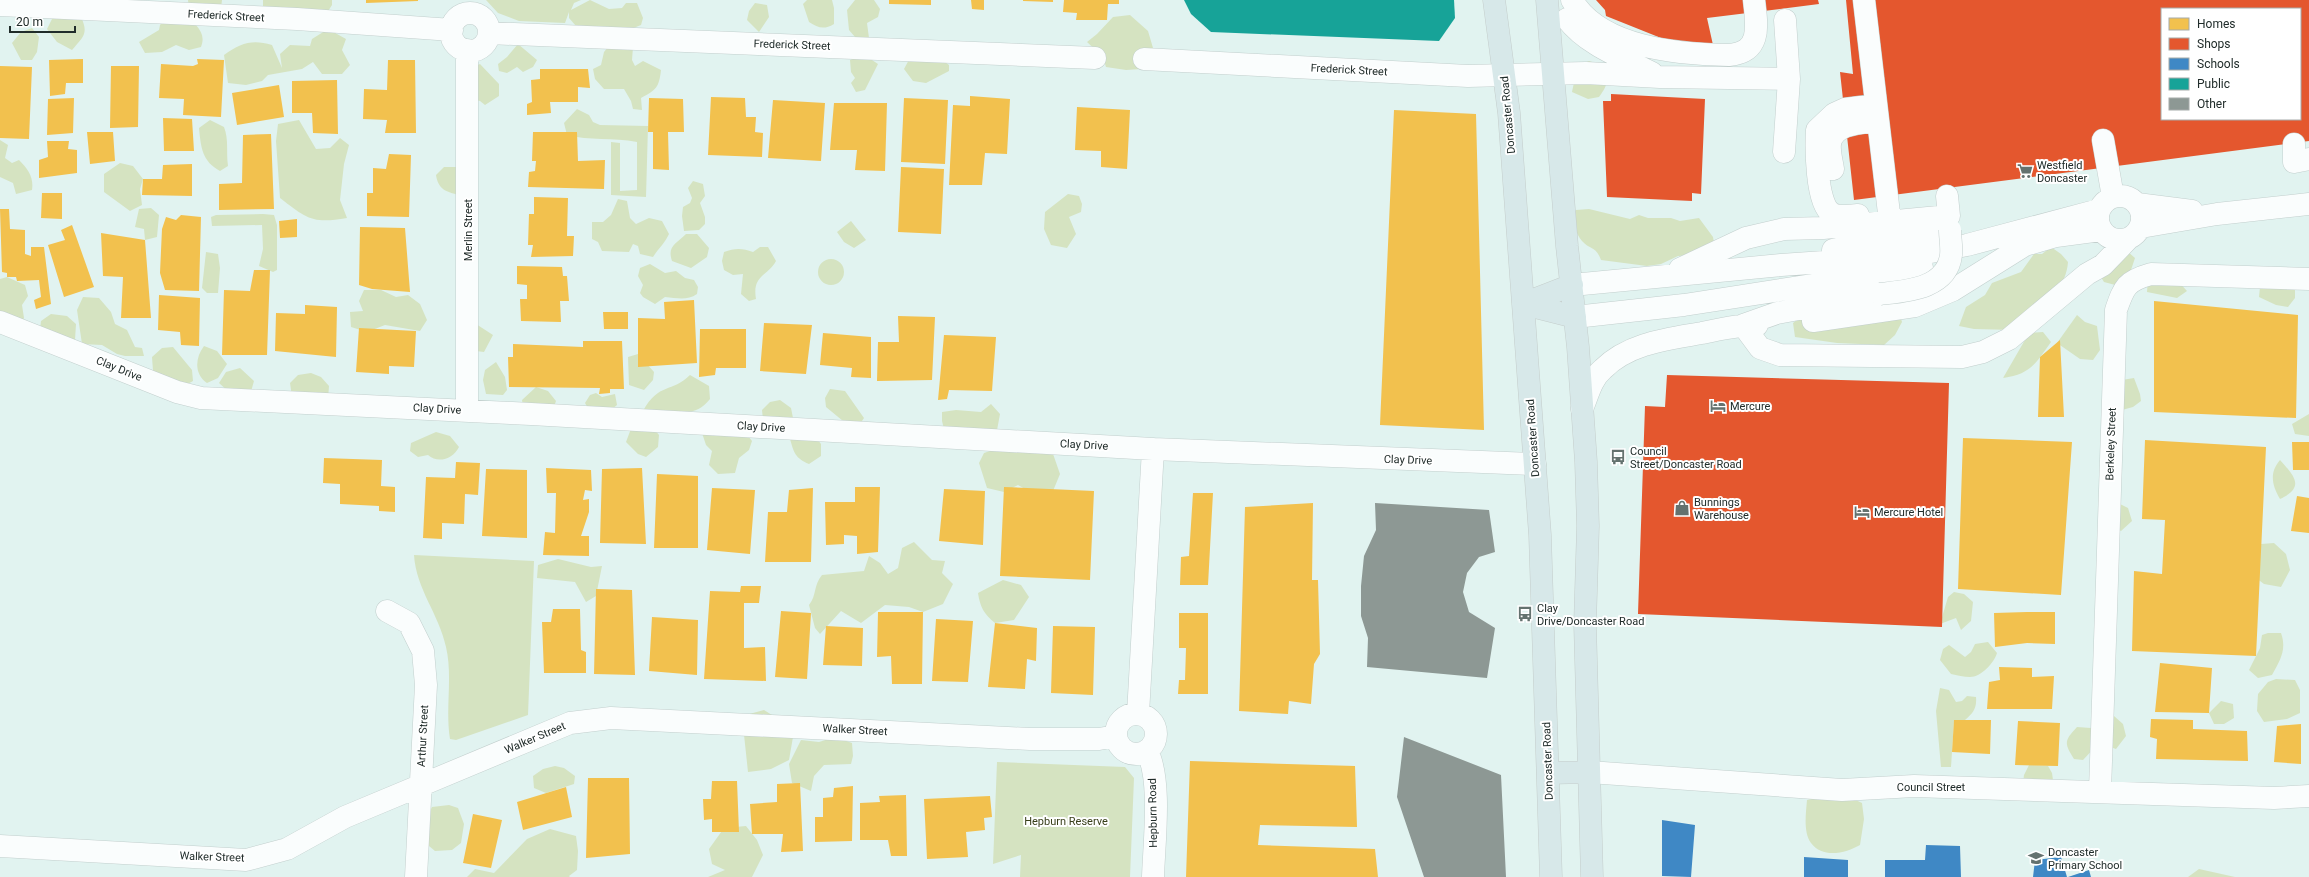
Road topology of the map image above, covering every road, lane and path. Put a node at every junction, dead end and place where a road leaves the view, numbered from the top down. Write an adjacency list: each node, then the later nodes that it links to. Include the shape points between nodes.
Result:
1 (1494, 0): 16 (main road, Doncaster Road)
2 (1547, 0): 15 (main road)
3 (1554, 0): 17 (street, via 1570,23 1605,50)
4 (1572, 0): 5 (street, via 1580,12 1591,21 1622,38 1669,51 1711,55 1738,54 1747,50 1755,38)
5 (1754, 0)
6 (1864, 0): 19 (street)
7 (0, 5): 10 (street, Frederick Street, via 297,19)
8 (470, 6): 10 (street, via 454,20); 11 (street, via 486,21)
9 (1785, 20): 18 (street)
10 (452, 30): 12 (street, via 458,47)
11 (489, 33): 12 (street, via 486,44 480,49); 13 (street, Frederick Street)
12 (467, 50): 38 (street, Merlin Street)
13 (1095, 58)
14 (1144, 59): 16 (street, Frederick Street)
15 (1553, 73): 16 (street, Frederick Street); 17 (street, Frederick Street); 30 (main road)
16 (1505, 76): 31 (main road, Doncaster Road)
17 (1660, 77): 18 (street, Frederick Street)
18 (1789, 79): 21 (street)
19 (1877, 113): 25 (street); 25 (street, via 1847,125 1830,143 1836,197 1847,208)
20 (2103, 140): 24 (street)
21 (1784, 152)
22 (1947, 196): 25 (street, via 1949,216)
23 (2309, 204): 24 (street, via 2217,214)
24 (2119, 218): 26 (street); 27 (street, via 1910,256); 36 (street, via 2103,265 2087,274 2010,339 1983,352 1962,357 1780,355 1760,348)
25 (1881, 220): 27 (street, via 1784,261); 28 (street, via 1823,228 1784,229 1746,238); 33 (street, bridge, via 1946,231 1951,255 1948,268 1934,281 1918,289 1880,294 1796,297)
26 (2025, 245): 32 (street, via 1979,257 1918,268); 36 (street, via 1953,290 1915,306 1773,326)
27 (1781, 265): 28 (street)
28 (1668, 275): 30 (street)
29 (2309, 279): 48 (street, Berkeley Street, via 2151,274 2137,278 2124,288 2116,310)
30 (1572, 285): 31 (main road); 34 (main road)
31 (1523, 304): 34 (main road); 40 (main road, Doncaster Road)
32 (1684, 305): 33 (street); 34 (street)
33 (1777, 306): 36 (street)
34 (1575, 317): 37 (main road)
35 (0, 322): 38 (street, Clay Drive, via 177,392 201,398)
36 (1743, 325): 37 (street, via 1650,342 1625,353 1603,368 1594,379)
37 (1582, 409): 45 (main road, via 1588,526 1584,624)
38 (467, 411): 39 (street, Clay Drive)
39 (1153, 449): 40 (street, Clay Drive); 42 (street)
40 (1535, 464): 46 (main road, Doncaster Road, via 1544,614)
41 (387, 611): 47 (street, Arthur Street, via 409,623 423,651 426,685)
42 (1138, 714): 43 (street, via 1124,717 1116,729); 44 (street, via 1150,720 1156,732 1152,746)
43 (1116, 736): 44 (street, via 1118,743 1127,752 1134,754); 47 (street, Walker Street, via 1099,739 1030,738 611,718 570,723)
44 (1147, 751): 54 (street, Hepburn Road, via 1151,759 1155,793)
45 (1589, 772): 46 (main road); 48 (street, Council Street, via 1842,790 1914,786); 56 (main road)
46 (1548, 773): 55 (main road, Doncaster Road)
47 (421, 786): 52 (street, Walker Street, via 346,817 287,849 246,860); 53 (street, Arthur Street)
48 (2100, 791): 50 (street, Council Street)
49 (2309, 796): 50 (street, Council Street)
50 (2274, 798): 51 (street, Council Street)
51 (2309, 811)
52 (0, 846)
53 (416, 877)
54 (1153, 877)
55 (1551, 877)
56 (1592, 877)

